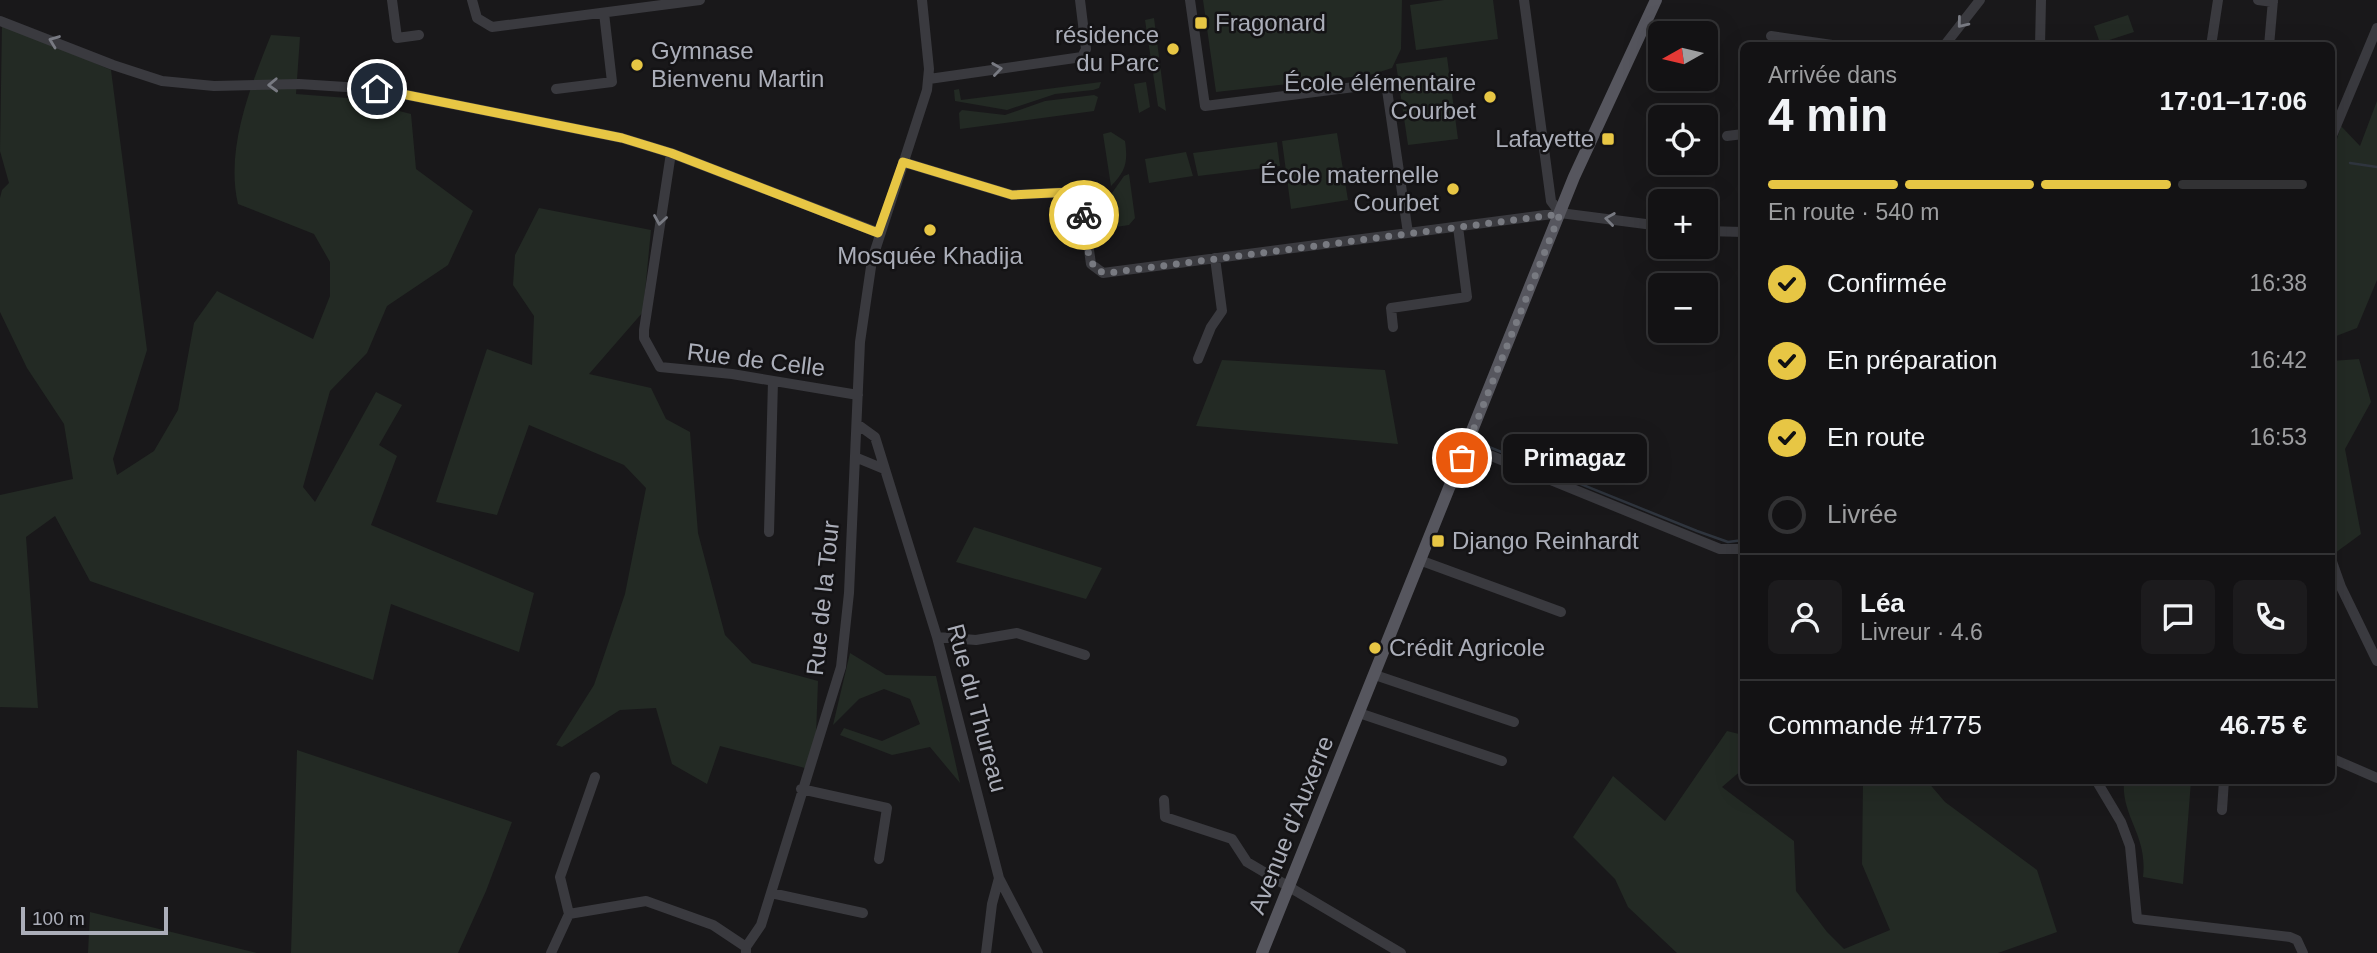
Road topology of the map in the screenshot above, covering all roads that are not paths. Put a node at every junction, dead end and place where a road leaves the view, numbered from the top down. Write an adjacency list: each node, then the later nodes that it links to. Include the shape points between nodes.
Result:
1 (392, 0): 18 (street, via 397,38)
2 (472, 0): 15 (street, via 481,22 499,27)
3 (700, 0): 14 (street)
4 (922, 0): 25 (street)
5 (1080, 0): 25 (street, one-way to 5, via 1082,57 1086,48)
6 (1190, 0): 38 (street, via 1205,106 1386,83)
7 (1524, 0): 32 (street, via 1551,201)
8 (1656, 0): 32 (main road, Avenue d'Auxerre)
9 (1980, 0): 21 (street, one-way to 21)
10 (2041, 0): 22 (street)
11 (2218, 0): 23 (street)
12 (2258, 0): 13 (street)
13 (2273, 1): 24 (street)
14 (636, 4): 15 (street)
15 (604, 13): 26 (street, via 612,82)
16 (0, 21): 30 (street, one-way to 16, via 622,138 425,97 342,86 214,86 162,81)
17 (2377, 28): 27 (street)
18 (419, 35)
19 (1772, 36): 20 (street)
20 (1812, 42)
21 (1947, 42)
22 (2040, 42)
23 (2212, 42)
24 (2269, 42)
25 (929, 79): 31 (street, Rue de la Tour)
26 (556, 89)
27 (2335, 128)
28 (1740, 134): 29 (street)
29 (1727, 136)
30 (671, 153): 37 (street); 42 (street, Rue de Celle, one-way to 42, via 644,338 660,367 668,370)
31 (903, 162): 37 (street, Rue de la Tour); 39 (street, via 1012,195 1071,192 1083,208 1091,264 1097,271)
32 (1560, 214): 33 (street, one-way to 32); 34 (street); 45 (main road, Avenue d'Auxerre)
33 (1648, 224)
34 (1458, 227): 38 (street); 40 (street, via 1467,298 1391,308)
35 (1718, 231): 36 (street)
36 (1740, 232)
37 (878, 233): 43 (street, Rue de la Tour, via 862,328)
38 (1408, 233): 39 (street)
39 (1215, 258): 41 (street, via 1222,311)
40 (1393, 327)
41 (1198, 359)
42 (773, 381): 43 (street, Rue de Celle); 48 (street)
43 (858, 395): 44 (street, Rue de la Tour)
44 (857, 424): 46 (street, Rue de la Tour); 47 (street, Rue du Thureau, via 875,437)
45 (1467, 446): 49 (street, via 1720,549); 50 (main road, Avenue d'Auxerre)
46 (855, 457): 47 (street); 65 (street, Rue de la Tour, via 841,667)
47 (884, 469): 53 (street, Rue du Thureau)
48 (769, 532)
49 (1740, 549)
50 (1422, 561): 52 (street); 56 (main road, Avenue d'Auxerre)
51 (2335, 577): 55 (street)
52 (1561, 612)
53 (937, 637): 54 (street, via 976,640 1017,633); 69 (street, Rue du Thureau)
54 (1085, 655)
55 (2377, 661)
56 (1375, 675): 57 (main road, Avenue d'Auxerre); 58 (street)
57 (1359, 713): 60 (street); 70 (main road, Avenue d'Auxerre)
58 (1514, 722)
59 (2335, 760): 62 (street)
60 (1503, 761)
61 (595, 777): 73 (street, via 560,877)
62 (2377, 778)
63 (2098, 784): 80 (street, via 2130,846 2137,919 2290,937 2297,940)
64 (2224, 784): 67 (street)
65 (802, 789): 68 (street, via 887,808); 71 (street, Rue de la Tour)
66 (1164, 800): 70 (street, via 1166,817 1232,839 1247,862)
67 (2222, 810)
68 (879, 859)
69 (999, 878): 76 (street); 77 (street, Rue du Thureau)
70 (1289, 886): 78 (main road, Avenue d'Auxerre); 79 (street)
71 (771, 893): 72 (street); 74 (street, Rue de la Tour, via 761,925)
72 (863, 913)
73 (569, 914): 74 (street, via 646,901 713,925); 75 (street)
74 (746, 950)
75 (551, 953)
76 (986, 953)
77 (1038, 953)
78 (1262, 953)
79 (1401, 953)
80 (2303, 953)

